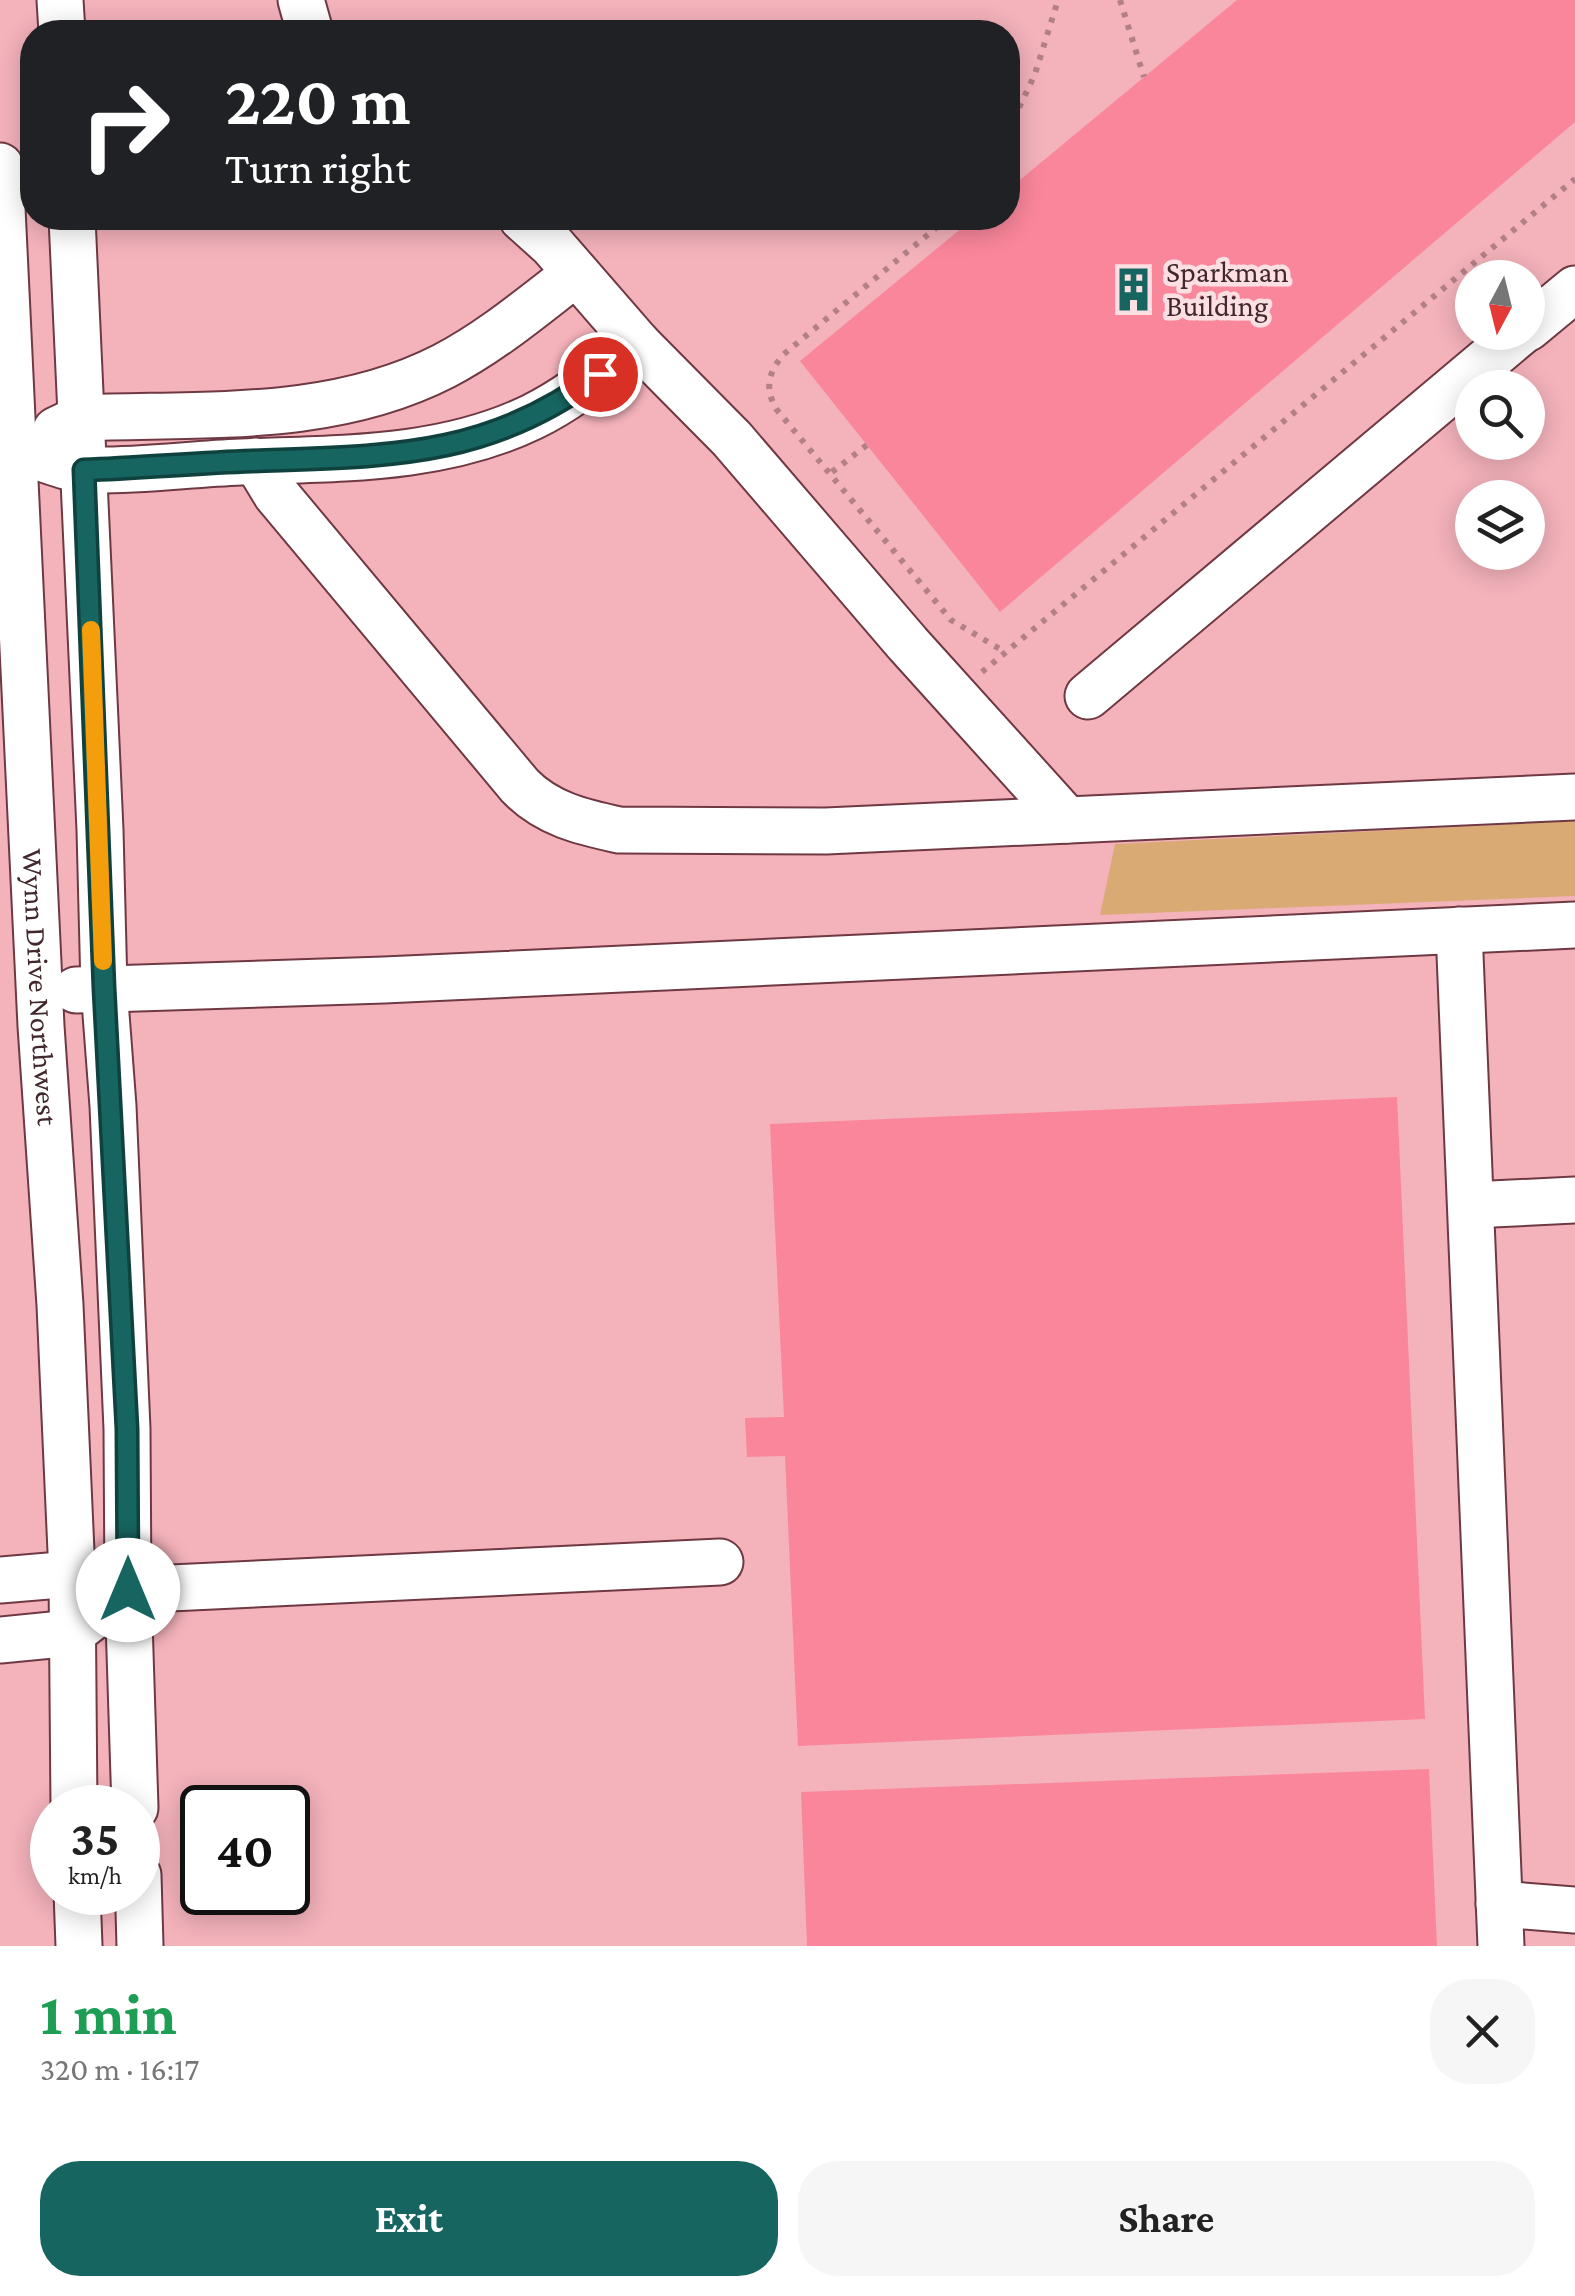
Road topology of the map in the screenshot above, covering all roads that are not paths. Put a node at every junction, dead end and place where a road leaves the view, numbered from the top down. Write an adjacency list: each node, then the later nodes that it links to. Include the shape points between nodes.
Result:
1 (0, 166): 10 (street, Wynn Drive Northwest)
2 (73, 230): 9 (street)
3 (534, 230): 4 (street)
4 (576, 272): 7 (street); 9 (street, via 466,353 379,393 310,408)
5 (1575, 289): 6 (street)
6 (1545, 314)
7 (638, 344): 11 (street, via 563,400 472,440 400,454); 14 (street, via 732,439)
8 (1501, 350): 13 (street)
9 (81, 418): 10 (street); 12 (street)
10 (6, 450): 12 (street); 21 (street, Wynn Drive Northwest)
11 (256, 461): 12 (street); 17 (street, via 276,494 520,786 547,808 620,830)
12 (84, 470): 20 (street)
13 (1088, 696)
14 (1028, 776): 16 (street); 17 (street)
15 (1575, 797): 16 (street)
16 (1067, 820): 17 (street)
17 (993, 824)
18 (1575, 925): 19 (street)
19 (1459, 930): 20 (street); 23 (street)
20 (104, 988): 21 (street); 27 (street, via 127,1429)
21 (39, 992): 25 (street, Wynn Drive Northwest)
22 (1575, 1200): 23 (street)
23 (1471, 1205): 35 (street)
24 (720, 1562): 27 (street)
25 (72, 1574): 26 (street); 27 (street); 28 (street, Wynn Drive Northwest)
26 (0, 1580)
27 (128, 1590): 28 (street); 31 (street)
28 (72, 1632): 29 (street); 30 (street, Wynn Drive Northwest)
29 (0, 1640)
30 (74, 1785)
31 (134, 1785)
32 (1575, 1910): 35 (street)
33 (78, 1915): 36 (street)
34 (139, 1915): 37 (street)
35 (1500, 1925)
36 (79, 1946)
37 (140, 1946)

